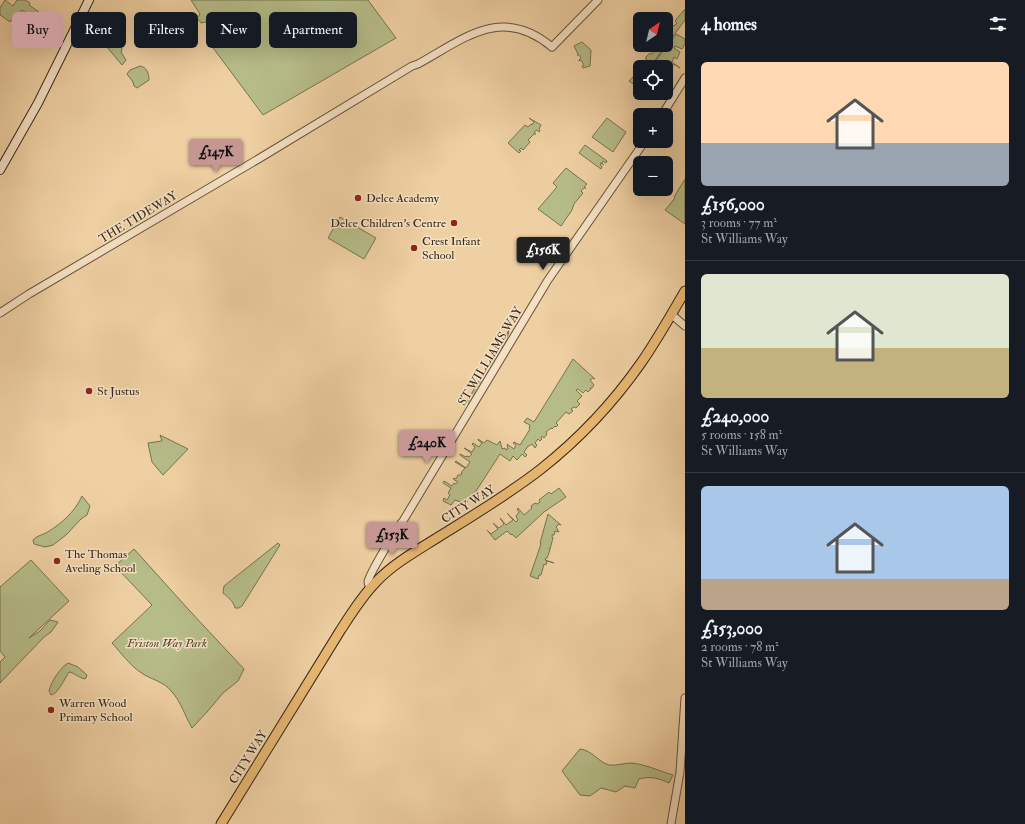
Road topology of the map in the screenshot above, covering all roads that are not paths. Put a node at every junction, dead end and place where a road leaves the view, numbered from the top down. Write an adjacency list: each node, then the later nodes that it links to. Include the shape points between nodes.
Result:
1 (89, 0): 6 (main road, via 38,103)
2 (598, 0): 8 (street, THE TIDEWAY, via 552,47 539,37 514,27 497,26 474,33 412,66)
3 (685, 78): 4 (street)
4 (666, 108)
5 (640, 148): 11 (street, ST WILLIAMS WAY, via 548,280 391,538 369,580)
6 (0, 170)
7 (685, 291): 9 (main road, CITY WAY)
8 (0, 313)
9 (671, 314): 10 (street); 11 (main road, CITY WAY, via 631,377 595,420 572,442 522,483 413,553)
10 (685, 326)
11 (370, 589): 13 (main road, CITY WAY, via 347,619)
12 (685, 698): 14 (street, via 680,772)
13 (221, 824)
14 (671, 824)

